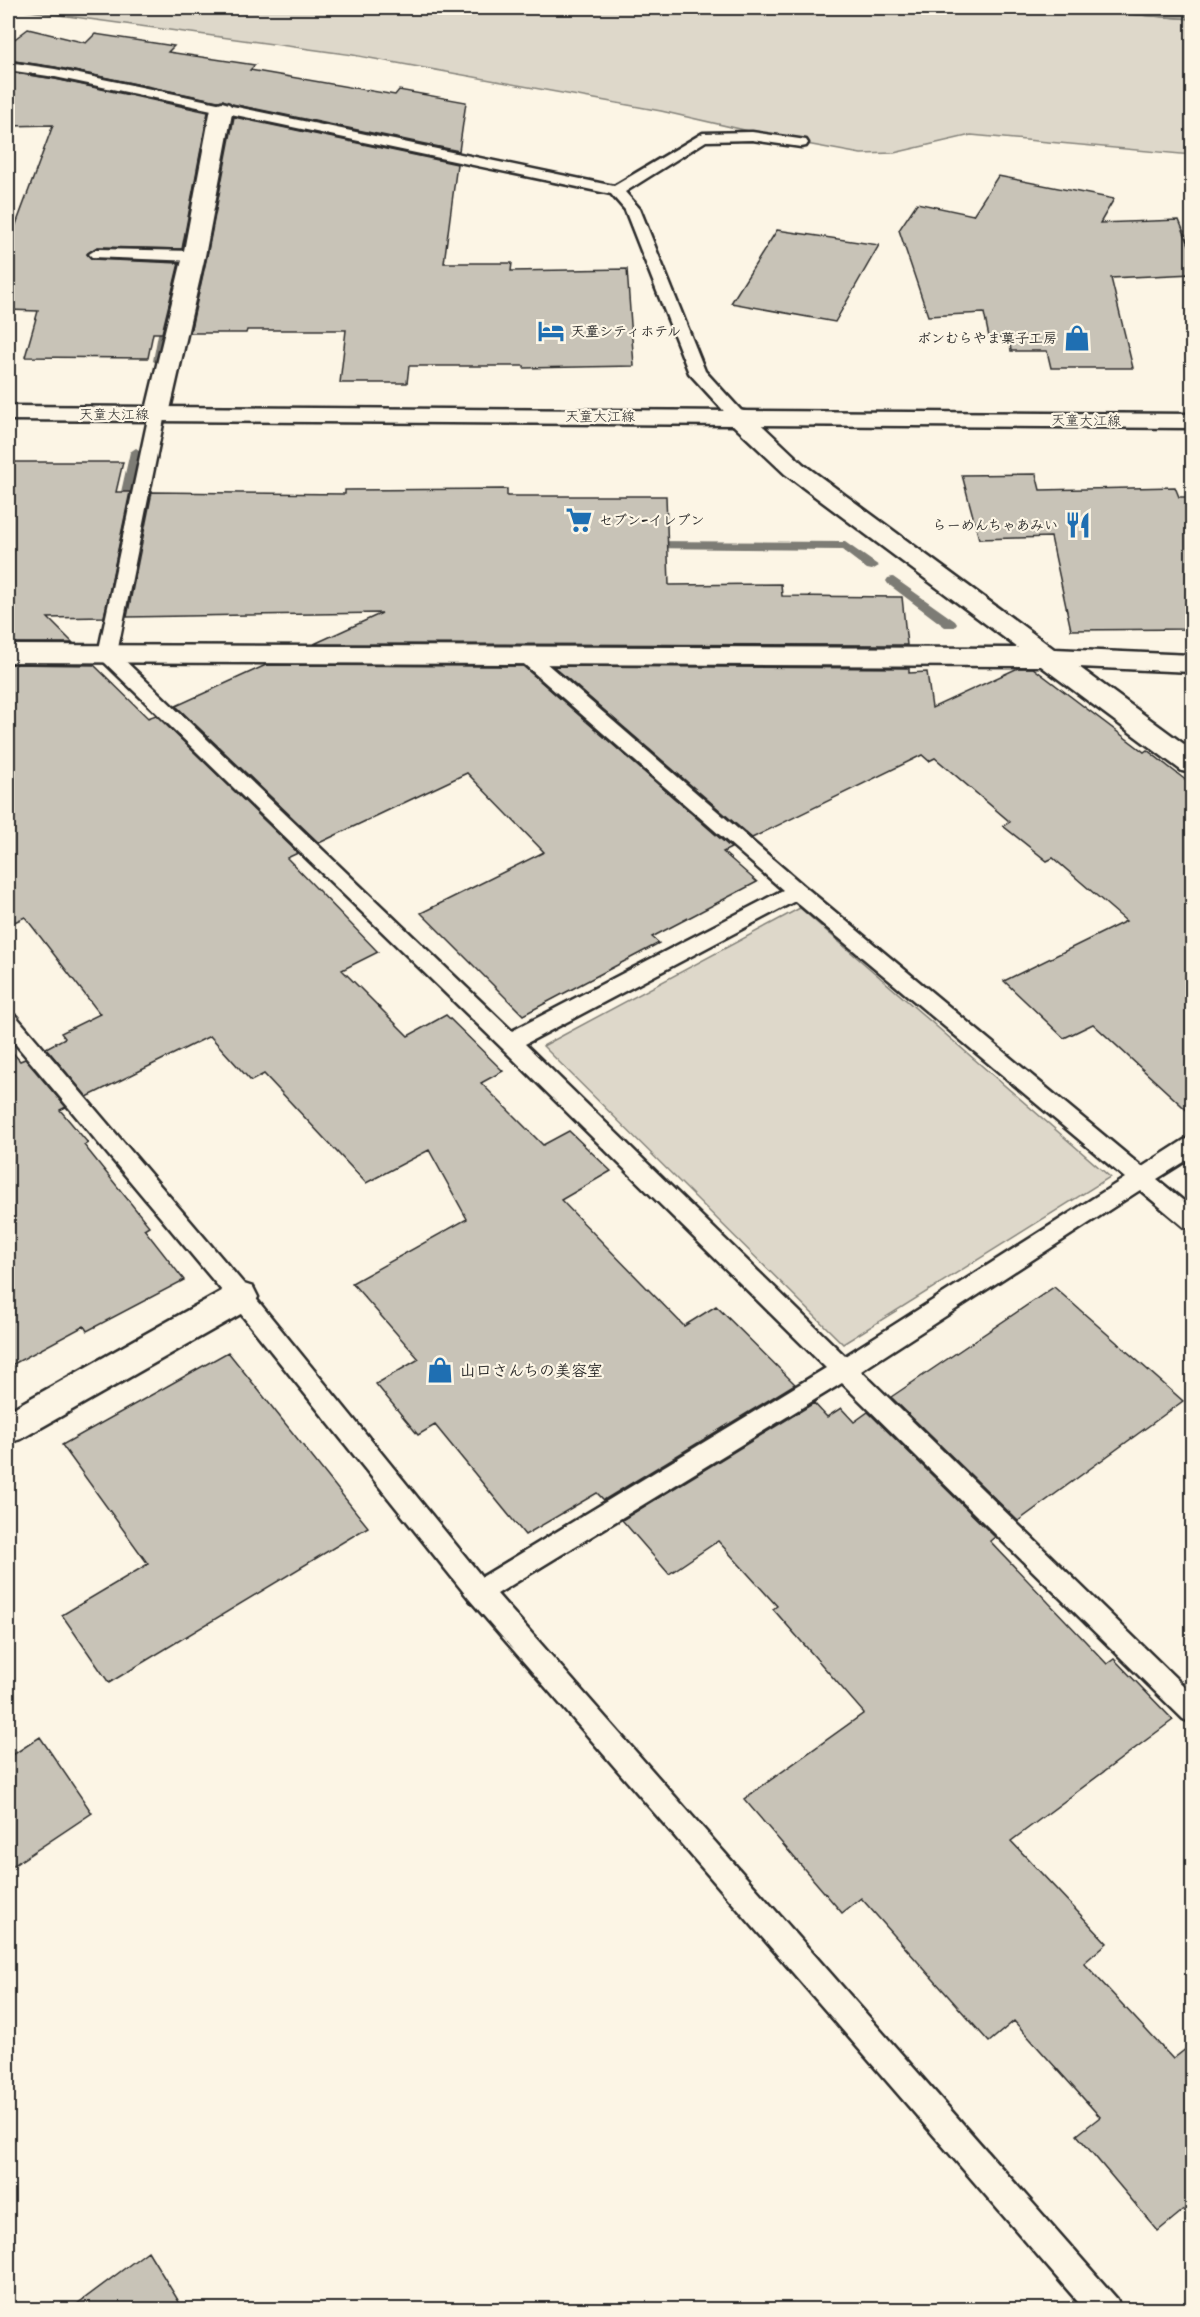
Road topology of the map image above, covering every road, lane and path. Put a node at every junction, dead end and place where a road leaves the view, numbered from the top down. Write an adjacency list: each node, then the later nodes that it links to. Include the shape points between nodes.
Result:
1 (8, 66): 2 (lane)
2 (222, 108): 4 (lane); 6 (street)
3 (801, 143): 4 (lane, via 752,136 703,137)
4 (616, 191): 9 (lane, via 632,209 697,374)
5 (97, 254): 6 (lane)
6 (194, 256): 8 (street)
7 (8, 413): 8 (street, 天童大江線)
8 (157, 414): 9 (street, 天童大江線); 12 (lane)
9 (739, 417): 10 (street, 天童大江線); 14 (street, via 794,469)
10 (1192, 421)
11 (8, 654): 12 (street)
12 (107, 654): 13 (street); 19 (lane)
13 (524, 654): 14 (street); 17 (lane)
14 (1050, 657): 15 (street); 16 (street)
15 (1192, 663)
16 (1192, 764)
17 (797, 891): 19 (lane); 21 (lane)
18 (8, 1021): 23 (lane)
19 (510, 1042): 24 (lane)
20 (1192, 1146): 21 (lane)
21 (1141, 1177): 22 (lane); 24 (lane)
22 (1192, 1221)
23 (241, 1297): 25 (street); 26 (lane)
24 (843, 1369): 26 (lane); 27 (lane)
25 (8, 1428)
26 (479, 1592): 28 (lane)
27 (1192, 1711)
28 (1106, 2310)

